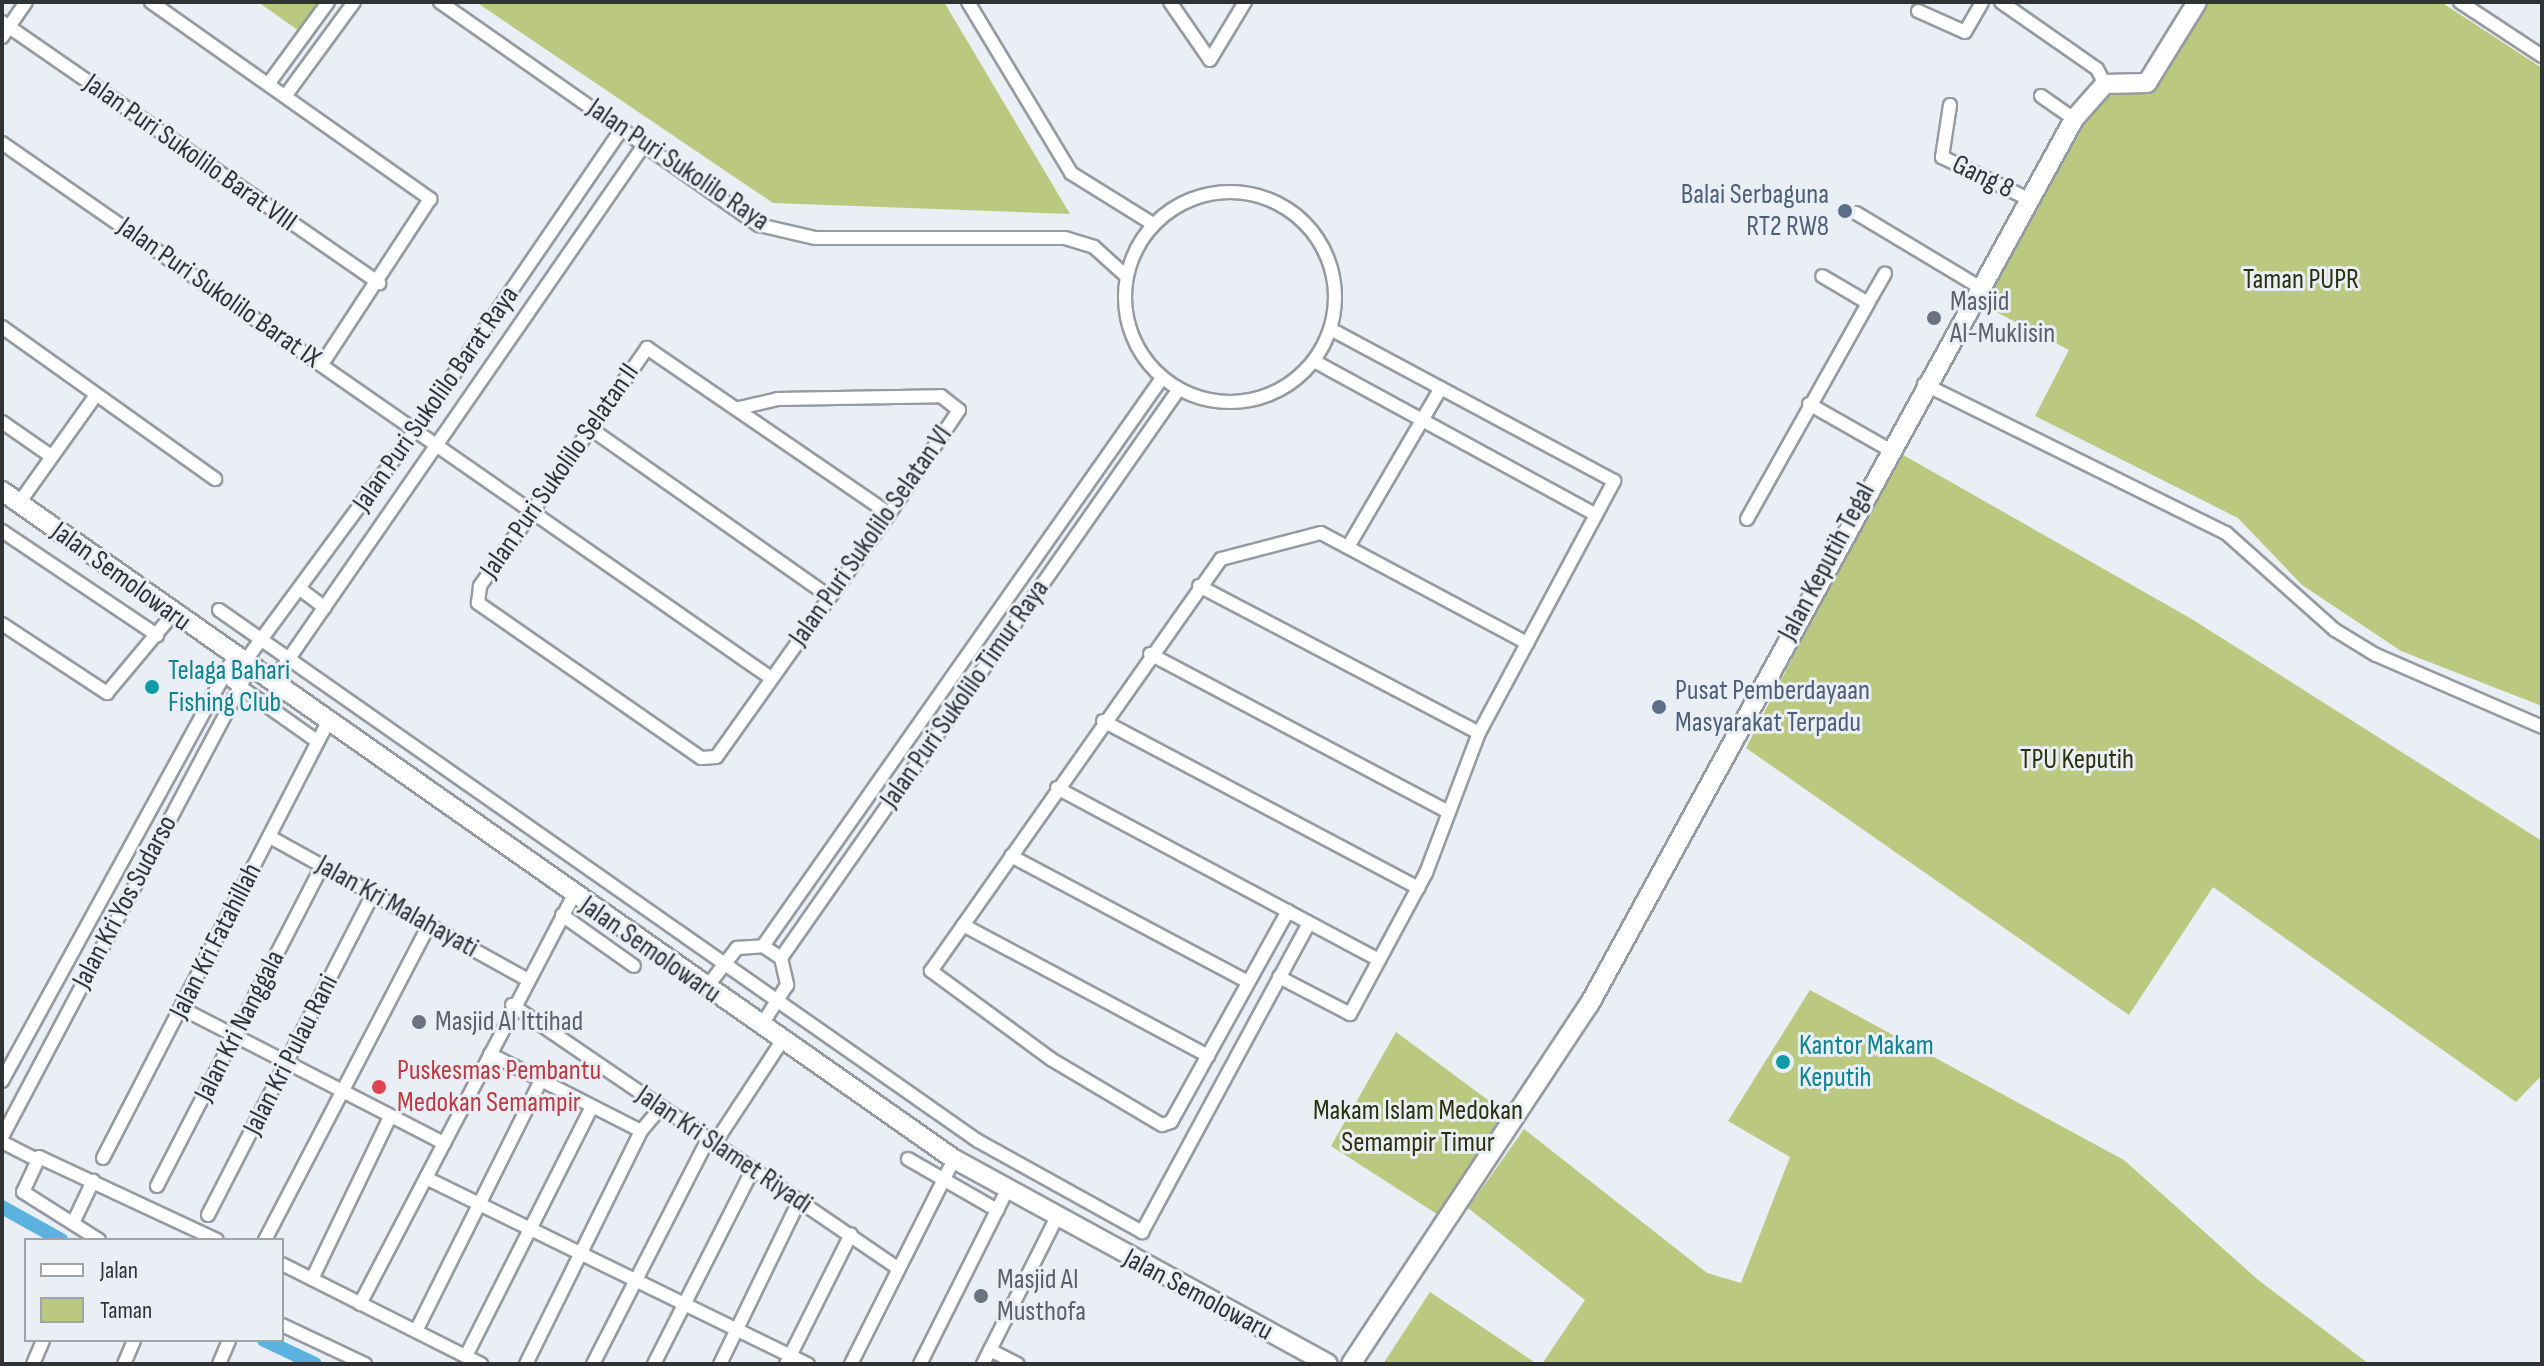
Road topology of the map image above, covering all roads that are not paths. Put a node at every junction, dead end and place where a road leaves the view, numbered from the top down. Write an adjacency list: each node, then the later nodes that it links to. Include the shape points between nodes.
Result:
1 (26, 2): 15 (street)
2 (151, 2): 18 (street)
3 (354, 2): 14 (street)
4 (440, 2): 22 (street, Jalan Puri Sukolilo Raya)
5 (968, 2): 29 (street, via 1071,173)
6 (1170, 2): 7 (street, via 1198,51 1216,58)
7 (1245, 2)
8 (1982, 2): 13 (street, via 1965,32)
9 (2001, 2): 17 (street, via 2082,58)
10 (2197, 2): 17 (main road, via 2147,83)
11 (2460, 2): 16 (street)
12 (325, 5): 14 (street); 18 (street)
13 (1918, 11)
14 (340, 22): 18 (street)
15 (4, 29): 33 (street, Jalan Puri Sukolilo Barat VIII)
16 (2542, 56)
17 (2105, 84): 21 (main road, Jalan Keputih Tegal)
18 (277, 89): 33 (street, via 430,199)
19 (2041, 96): 21 (street)
20 (1950, 105): 26 (street, Gang 8, via 1941,156)
21 (2074, 119): 26 (main road, Jalan Keputih Tegal)
22 (622, 129): 24 (street, Jalan Puri Sukolilo Raya); 25 (street, Jalan Puri Sukolilo Barat Raya)
23 (2, 143): 39 (street, Jalan Puri Sukolilo Barat IX)
24 (644, 145): 27 (street, Jalan Puri Sukolilo Barat Raya); 31 (street, Jalan Puri Sukolilo Raya, via 778,232 1065,238 1109,257)
25 (577, 198): 27 (street); 50 (street, Jalan Puri Sukolilo Barat Raya)
26 (2030, 200): 34 (main road, Jalan Keputih Tegal)
27 (596, 211): 51 (street, Jalan Puri Sukolilo Barat Raya)
28 (1856, 213): 34 (street)
29 (1153, 224): 31 (street); 37 (street, via 1215,192 1283,206 1329,260)
30 (1885, 274): 35 (street)
31 (1126, 276): 40 (street, via 1130,332)
32 (1822, 276): 35 (street)
33 (379, 283): 39 (street)
34 (1981, 288): 41 (main road, Jalan Keputih Tegal)
35 (1868, 303): 45 (street)
36 (2, 327): 44 (street)
37 (1331, 329): 38 (street); 42 (street)
38 (1314, 361): 43 (street, via 1287,386 1252,400 1214,401); 47 (street)
39 (322, 364): 50 (street, Jalan Puri Sukolilo Barat IX)
40 (1162, 378): 43 (street); 78 (street, Jalan Puri Sukolilo Timur Raya)
41 (1924, 384): 52 (main road, Jalan Keputih Tegal); 83 (street, via 2226,533 2335,630 2376,655)
42 (1441, 388): 47 (street); 59 (street, via 1614,481)
43 (1179, 389): 80 (street, Jalan Puri Sukolilo Timur Raya)
44 (96, 395): 53 (street); 54 (street)
45 (1809, 404): 52 (street); 60 (street)
46 (739, 408): 49 (street, Jalan Puri Sukolilo Selatan II, via 649,348); 58 (street, Jalan Puri Sukolilo Selatan II); 58 (street, Jalan Puri Sukolilo Selatan VI, via 777,399 941,396 955,402 957,414)
47 (1423, 420): 59 (street); 62 (street)
48 (2, 422): 53 (street)
49 (591, 429): 57 (street, Jalan Puri Sukolilo Selatan II); 65 (street)
50 (415, 431): 51 (street, Jalan Puri Sukolilo Barat IX); 64 (street, Jalan Puri Sukolilo Barat Raya)
51 (435, 445): 57 (street, Jalan Puri Sukolilo Barat IX); 66 (street, Jalan Puri Sukolilo Barat Raya)
52 (1888, 449): 184 (main road, Jalan Keputih Tegal, via 1589,1005)
53 (51, 456): 56 (street)
54 (215, 479)
55 (2, 491): 56 (main road, Jalan Semolowaru)
56 (24, 495): 68 (main road, Jalan Semolowaru)
57 (531, 512): 76 (street, Jalan Puri Sukolilo Barat IX); 86 (street, Jalan Puri Sukolilo Selatan II, via 480,586 478,603)
58 (889, 514): 65 (street, Jalan Puri Sukolilo Selatan VI)
59 (1596, 515): 71 (street)
60 (1747, 519)
61 (2, 531): 70 (street)
62 (1348, 547): 63 (street, via 1321,533 1221,559); 71 (street)
63 (1199, 586): 72 (street); 84 (street)
64 (300, 589): 66 (street); 73 (street, Jalan Puri Sukolilo Barat Raya)
65 (829, 596): 76 (street, Jalan Puri Sukolilo Selatan VI)
66 (325, 608): 74 (street, Jalan Puri Sukolilo Barat Raya)
67 (219, 610): 73 (street)
68 (173, 614): 70 (street); 73 (main road, Jalan Semolowaru)
69 (2, 624): 70 (street, via 103,693)
70 (157, 635)
71 (1527, 643): 84 (street)
72 (1150, 654): 81 (street); 89 (street)
73 (249, 656): 74 (street); 75 (street, Jalan Kri Yos Sudarso); 77 (main road, Jalan Semolowaru); 79 (street, Jalan Kri Yos Sudarso)
74 (288, 662): 77 (street, Jalan Puri Sukolilo Barat Raya); 106 (street)
75 (223, 675): 79 (street); 88 (street, Jalan Kri Yos Sudarso)
76 (771, 678): 86 (street, Jalan Puri Sukolilo Selatan VI, via 716,757)
77 (274, 680): 82 (main road, Jalan Semolowaru)
78 (947, 684): 80 (street); 102 (street, Jalan Puri Sukolilo Timur Raya)
79 (238, 686): 85 (street); 90 (street, Jalan Kri Yos Sudarso)
80 (963, 698): 103 (street, Jalan Puri Sukolilo Timur Raya)
81 (1103, 721): 87 (street); 94 (street)
82 (328, 723): 85 (street, Jalan Kri Fatahillah); 96 (main road, Jalan Semolowaru)
83 (2542, 727)
84 (1479, 733): 89 (street)
85 (318, 742): 91 (street, Jalan Kri Fatahillah)
86 (701, 758)
87 (1057, 788): 92 (street); 97 (street)
88 (151, 806): 90 (street); 114 (street, Jalan Kri Yos Sudarso)
89 (1449, 812): 94 (street)
90 (170, 815): 116 (street, Jalan Kri Yos Sudarso)
91 (270, 837): 93 (street, Jalan Kri Malahayati); 113 (street, Jalan Kri Fatahillah)
92 (1011, 856): 101 (street); 109 (street)
93 (322, 866): 95 (street, Jalan Kri Malahayati); 117 (street, Jalan Kri Nanggala)
94 (1418, 888): 104 (street)
95 (373, 894): 100 (street, Jalan Kri Malahayati); 121 (street, Jalan Kri Pulau Rani)
96 (573, 897): 98 (street); 110 (main road, Jalan Semolowaru)
97 (1288, 911): 99 (street); 109 (street)
98 (562, 915): 105 (street); 108 (street)
99 (1309, 923): 104 (street); 107 (street)
100 (429, 925): 108 (street, Jalan Kri Malahayati); 124 (street)
101 (963, 925): 120 (street); 120 (street, via 934,978 1162,1125 1171,1122)
102 (763, 946): 103 (street); 106 (street, via 737,948)
103 (781, 958): 112 (street, via 787,985)
104 (1379, 960): 107 (street, via 1350,1014)
105 (634, 966)
106 (722, 967): 110 (street); 112 (street)
107 (1279, 977): 112 (street, via 1142,1232 978,1141)
108 (524, 978): 111 (street)
109 (1248, 982): 120 (street)
110 (708, 985): 115 (main road, Jalan Semolowaru)
111 (512, 1005): 119 (street); 126 (street, Jalan Kri Slamet Riyadi)
112 (776, 1005): 115 (street)
113 (181, 1008): 117 (street); 133 (street, Jalan Kri Fatahillah)
114 (38, 1014): 116 (street); 123 (street, Jalan Kri Yos Sudarso)
115 (763, 1024): 118 (main road, Jalan Semolowaru)
116 (60, 1025): 129 (street, Jalan Kri Yos Sudarso)
117 (235, 1036): 121 (street); 140 (street, Jalan Kri Nanggala)
118 (782, 1041): 130 (street); 135 (main road, Jalan Semolowaru)
119 (490, 1054): 122 (street); 131 (street)
120 (1208, 1056)
121 (286, 1065): 124 (street); 145 (street, Jalan Kri Pulau Rani)
122 (541, 1080): 125 (street); 143 (street)
123 (2, 1081)
124 (340, 1092): 127 (street); 152 (street)
125 (592, 1107): 128 (street); 148 (street)
126 (660, 1108): 128 (street); 130 (street, Jalan Kri Slamet Riyadi)
127 (390, 1117): 131 (street); 156 (street)
128 (641, 1131): 153 (street)
129 (2, 1140): 132 (street)
130 (712, 1141): 136 (street, Jalan Kri Slamet Riyadi); 157 (street)
131 (444, 1143): 137 (street)
132 (39, 1157): 139 (street); 147 (street, via 23,1192)
133 (103, 1158)
134 (908, 1159): 138 (street)
135 (954, 1159): 138 (street); 141 (main road, Jalan Semolowaru)
136 (753, 1169): 142 (street, Jalan Kri Slamet Riyadi); 159 (street)
137 (426, 1178): 143 (street); 158 (street)
138 (943, 1180): 144 (street); 155 (street)
139 (93, 1181): 147 (street); 151 (street)
140 (157, 1186)
141 (1006, 1192): 144 (street); 146 (main road, Jalan Semolowaru)
142 (799, 1201): 149 (street, Jalan Kri Slamet Riyadi); 162 (street)
143 (481, 1204): 148 (street); 161 (street)
144 (997, 1210): 180 (street)
145 (208, 1215)
146 (1056, 1219): 166 (street); 183 (main road, Jalan Semolowaru)
147 (73, 1223): 150 (street)
148 (532, 1229): 153 (street); 167 (street)
149 (851, 1234): 155 (street, Jalan Kri Slamet Riyadi); 168 (street)
150 (96, 1238)
151 (213, 1238)
152 (266, 1238)
153 (583, 1256): 157 (street); 174 (street)
154 (284, 1265): 156 (street)
155 (897, 1268): 179 (street)
156 (312, 1279): 158 (street)
157 (635, 1279): 159 (street); 175 (street)
158 (360, 1304): 161 (street)
159 (685, 1304): 162 (street); 176 (street)
160 (284, 1326): 172 (street)
161 (416, 1331): 167 (street)
162 (736, 1331): 168 (street); 177 (street)
163 (42, 1342): 169 (street)
164 (133, 1342): 170 (street)
165 (228, 1342): 171 (street)
166 (990, 1350): 181 (street); 182 (street)
167 (466, 1356): 173 (street)
168 (788, 1360): 178 (street)
169 (33, 1364)
170 (124, 1364)
171 (219, 1364)
172 (365, 1364)
173 (481, 1364)
174 (526, 1364)
175 (593, 1364)
176 (654, 1364)
177 (720, 1364)
178 (808, 1364)
179 (851, 1364)
180 (920, 1364)
181 (983, 1364)
182 (1018, 1364)
183 (1328, 1364)
184 (1351, 1364)

